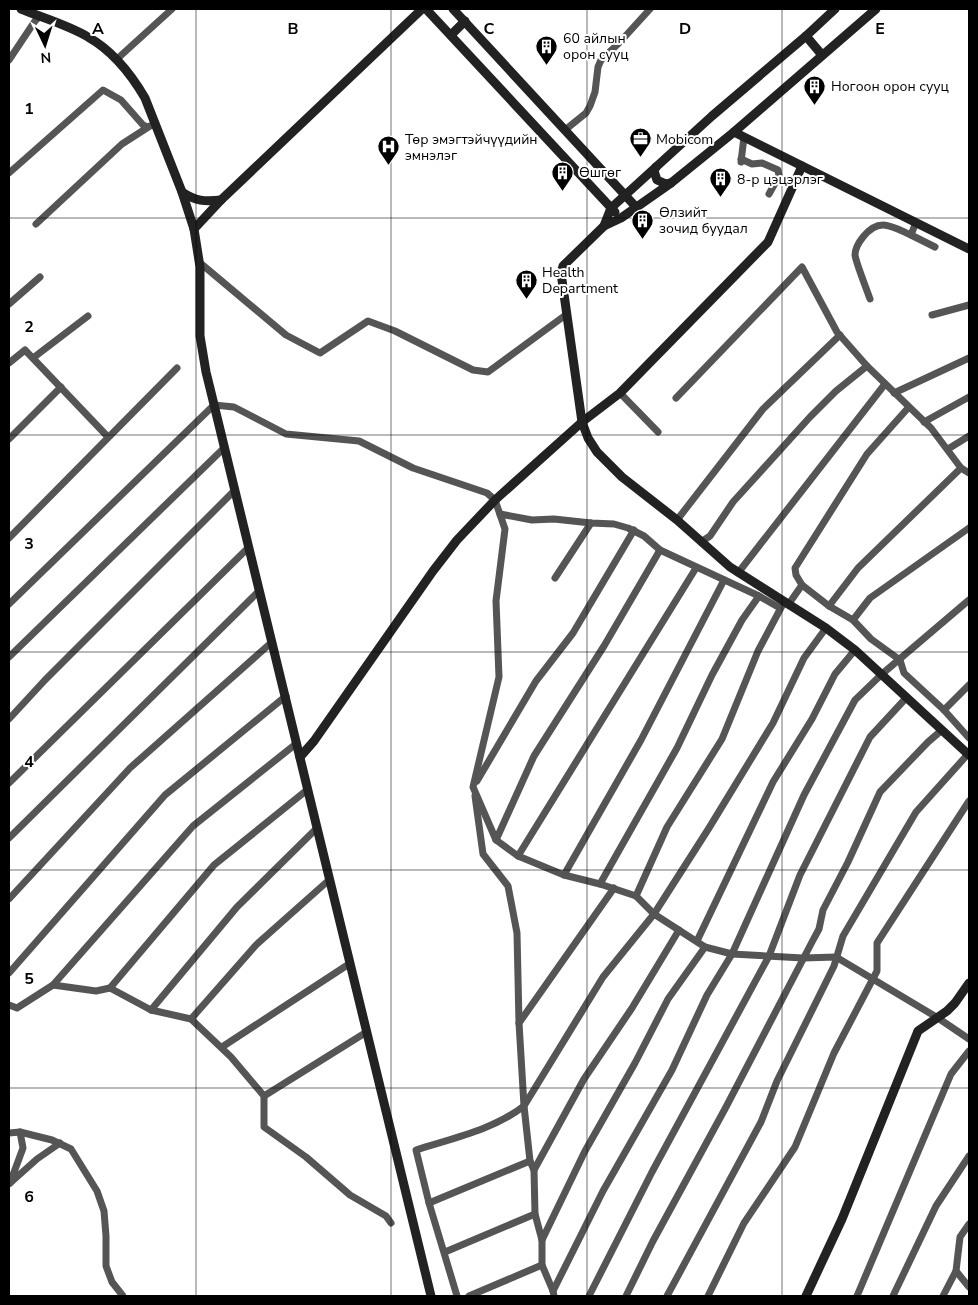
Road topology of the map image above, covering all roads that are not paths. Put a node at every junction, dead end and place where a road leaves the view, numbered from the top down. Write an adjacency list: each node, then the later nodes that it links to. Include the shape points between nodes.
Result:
1 (21, 9): 8 (street)
2 (172, 9): 13 (street)
3 (424, 9): 10 (street); 26 (street)
4 (454, 9): 9 (street)
5 (650, 9): 16 (street, via 601,60 590,106)
6 (835, 9): 11 (street)
7 (876, 9): 12 (street)
8 (40, 16): 13 (street, via 88,37); 14 (street)
9 (465, 21): 10 (street); 16 (street)
10 (451, 35): 28 (street)
11 (806, 36): 12 (street); 20 (street)
12 (822, 55): 17 (street)
13 (117, 59): 15 (street, via 145,98)
14 (9, 60)
15 (151, 125): 21 (street, via 143,125 122,100 103,90); 23 (street); 31 (street, via 122,144)
16 (566, 130): 25 (street)
17 (734, 132): 18 (street); 22 (street)
18 (744, 137): 19 (street); 24 (street, via 741,160 762,163 778,170 779,176)
19 (802, 166): 30 (street); 53 (street, via 768,242)
20 (656, 167): 22 (street, via 657,180); 25 (street)
21 (9, 173)
22 (671, 183): 27 (street)
23 (182, 192): 26 (street, via 201,201); 33 (street)
24 (769, 194)
25 (625, 195): 27 (street); 28 (street)
26 (221, 200): 33 (street)
27 (636, 207): 29 (street)
28 (611, 208): 29 (street); 32 (street)
29 (621, 218): 32 (street)
30 (916, 222): 34 (street); 36 (street)
31 (36, 224)
32 (604, 226): 42 (street, via 563,266 561,273)
33 (194, 229): 37 (street)
34 (910, 235): 35 (street); 39 (street, via 883,224 871,229 861,240 855,255)
35 (935, 246)
36 (969, 249)
37 (200, 262): 42 (street, via 286,335 320,353 368,321 473,370 488,372); 57 (street, via 200,336)
38 (40, 277): 40 (street)
39 (870, 299)
40 (9, 304)
41 (969, 305): 43 (street)
42 (567, 314): 59 (street)
43 (932, 315)
44 (88, 316): 46 (street)
45 (840, 335): 49 (street); 56 (street, via 802,267); 72 (street, via 763,409)
46 (32, 358): 48 (street, via 25,350); 52 (street)
47 (969, 358): 54 (street)
48 (9, 363)
49 (867, 366): 51 (street); 77 (street, via 810,417 733,502 710,536)
50 (177, 368): 63 (street)
51 (885, 384): 54 (street); 81 (street)
52 (60, 387): 63 (street); 64 (street)
53 (620, 393): 59 (street); 61 (street)
54 (894, 393): 58 (street)
55 (969, 397): 60 (street)
56 (676, 398)
57 (214, 405): 65 (street); 70 (street, via 234,407 286,434 359,441 413,468 487,493); 88 (street)
58 (908, 408): 60 (street); 84 (street, via 867,454 795,568)
59 (582, 422): 70 (street); 72 (street, via 597,452 622,477)
60 (924, 422): 66 (street)
61 (658, 432)
62 (969, 436): 66 (street)
63 (108, 438): 76 (street)
64 (9, 439)
65 (224, 448): 69 (street); 95 (street)
66 (948, 449): 67 (street)
67 (961, 468): 68 (street); 90 (street, via 858,568)
68 (969, 473)
69 (234, 491): 78 (street); 102 (street)
70 (495, 500): 71 (street); 107 (street, via 438,564)
71 (500, 514): 73 (street, via 532,520); 109 (street, via 505,530 496,601 499,677)
72 (677, 520): 77 (street)
73 (591, 523): 75 (street, via 614,524); 82 (street)
74 (969, 528): 91 (street, via 870,598)
75 (634, 530): 79 (street); 109 (street, via 573,633 536,681)
76 (9, 538)
77 (701, 542): 81 (street)
78 (249, 547): 85 (street); 108 (street)
79 (660, 550): 80 (street); 114 (street, via 534,756)
80 (696, 568): 83 (street); 115 (street)
81 (738, 573): 89 (street)
82 (555, 578)
83 (724, 580): 86 (street); 116 (street, via 641,740)
84 (802, 585): 89 (street); 90 (street)
85 (259, 591): 93 (street); 113 (street)
86 (759, 596): 89 (street); 118 (street, via 742,620 677,748)
87 (969, 600): 96 (street)
88 (9, 604)
89 (784, 605): 92 (street); 120 (street, via 758,651 722,739 667,827)
90 (829, 606): 91 (street)
91 (853, 620): 96 (street, via 871,639)
92 (826, 628): 94 (street); 122 (street, via 804,658 773,722)
93 (272, 642): 99 (street); 121 (street, via 130,768)
94 (855, 650): 97 (street); 124 (street, via 835,674 773,782)
95 (9, 656)
96 (900, 660): 97 (street); 101 (street, via 904,673)
97 (882, 674): 100 (street); 126 (street, via 855,700 804,794)
98 (969, 685): 101 (street)
99 (286, 696): 105 (street); 131 (street, via 165,795)
100 (907, 697): 103 (street); 127 (street, via 870,737 800,874)
101 (944, 710): 104 (street)
102 (9, 720)
103 (942, 730): 106 (street); 129 (street, via 880,792)
104 (969, 738)
105 (297, 743): 107 (street); 134 (street, via 193,826)
106 (969, 755): 128 (street, via 916,812 843,936)
107 (300, 757): 110 (street)
108 (9, 784)
109 (473, 787): 114 (street); 140 (street, via 483,854 508,886 517,932)
110 (307, 790): 112 (street); 135 (street, via 214,866)
111 (969, 801): 132 (street, via 877,943 878,971)
112 (316, 828): 117 (street); 137 (street, via 237,907)
113 (9, 838)
114 (496, 840): 115 (street)
115 (518, 856): 116 (street)
116 (564, 875): 118 (street)
117 (329, 880): 130 (street); 139 (street, via 256,945)
118 (600, 884): 119 (street)
119 (614, 888): 120 (street); 140 (street)
120 (636, 896): 122 (street)
121 (9, 899)
122 (654, 914): 123 (street); 146 (street, via 603,977)
123 (679, 930): 124 (street); 152 (street, via 584,1079)
124 (697, 941): 125 (street)
125 (705, 947): 126 (street); 158 (street, via 668,999 585,1151)
126 (732, 954): 127 (street); 163 (street, via 707,995 672,1070 604,1191)
127 (769, 956): 129 (street); 168 (street)
128 (836, 957): 129 (street); 132 (street); 170 (street, via 761,1122)
129 (803, 958): 169 (street)
130 (349, 964): 141 (street); 143 (street)
131 (9, 973)
132 (873, 980): 138 (street); 171 (street, via 834,1053 795,1147 744,1223)
133 (969, 983): 138 (street, via 955,1003)
134 (53, 985): 135 (street, via 96,991); 136 (street, via 17,1008)
135 (110, 988): 137 (street)
136 (9, 1005)
137 (151, 1010): 139 (street)
138 (938, 1018): 142 (street); 172 (street, via 918,1031 913,1041 842,1219)
139 (191, 1019): 143 (street)
140 (519, 1023): 146 (street)
141 (365, 1033): 145 (street); 165 (street)
142 (969, 1039)
143 (222, 1047): 145 (street)
144 (969, 1051): 173 (street, via 951,1074)
145 (264, 1096): 156 (street, via 264,1127 306,1157 350,1195 386,1216)
146 (524, 1106): 151 (street); 154 (street, via 490,1126 416,1150)
147 (20, 1132): 148 (street); 149 (street); 153 (street, via 23,1148)
148 (9, 1133)
149 (60, 1143): 153 (street); 164 (street, via 71,1149 98,1191 104,1211 106,1266)
150 (969, 1156): 174 (street, via 936,1206)
151 (530, 1161): 152 (street); 154 (street)
152 (534, 1170): 155 (street)
153 (9, 1185)
154 (429, 1203): 159 (street)
155 (534, 1214): 158 (street); 159 (street)
156 (391, 1223)
157 (969, 1224): 161 (street, via 960,1237)
158 (542, 1240): 160 (street)
159 (445, 1252): 166 (street)
160 (542, 1265): 163 (street); 167 (street)
161 (956, 1271): 162 (street); 175 (street)
162 (969, 1287)
163 (553, 1294)
164 (122, 1296)
165 (431, 1296)
166 (458, 1296)
167 (469, 1296)
168 (589, 1296)
169 (626, 1296)
170 (667, 1296)
171 (708, 1296)
172 (806, 1296)
173 (857, 1296)
174 (893, 1296)
175 (943, 1296)

